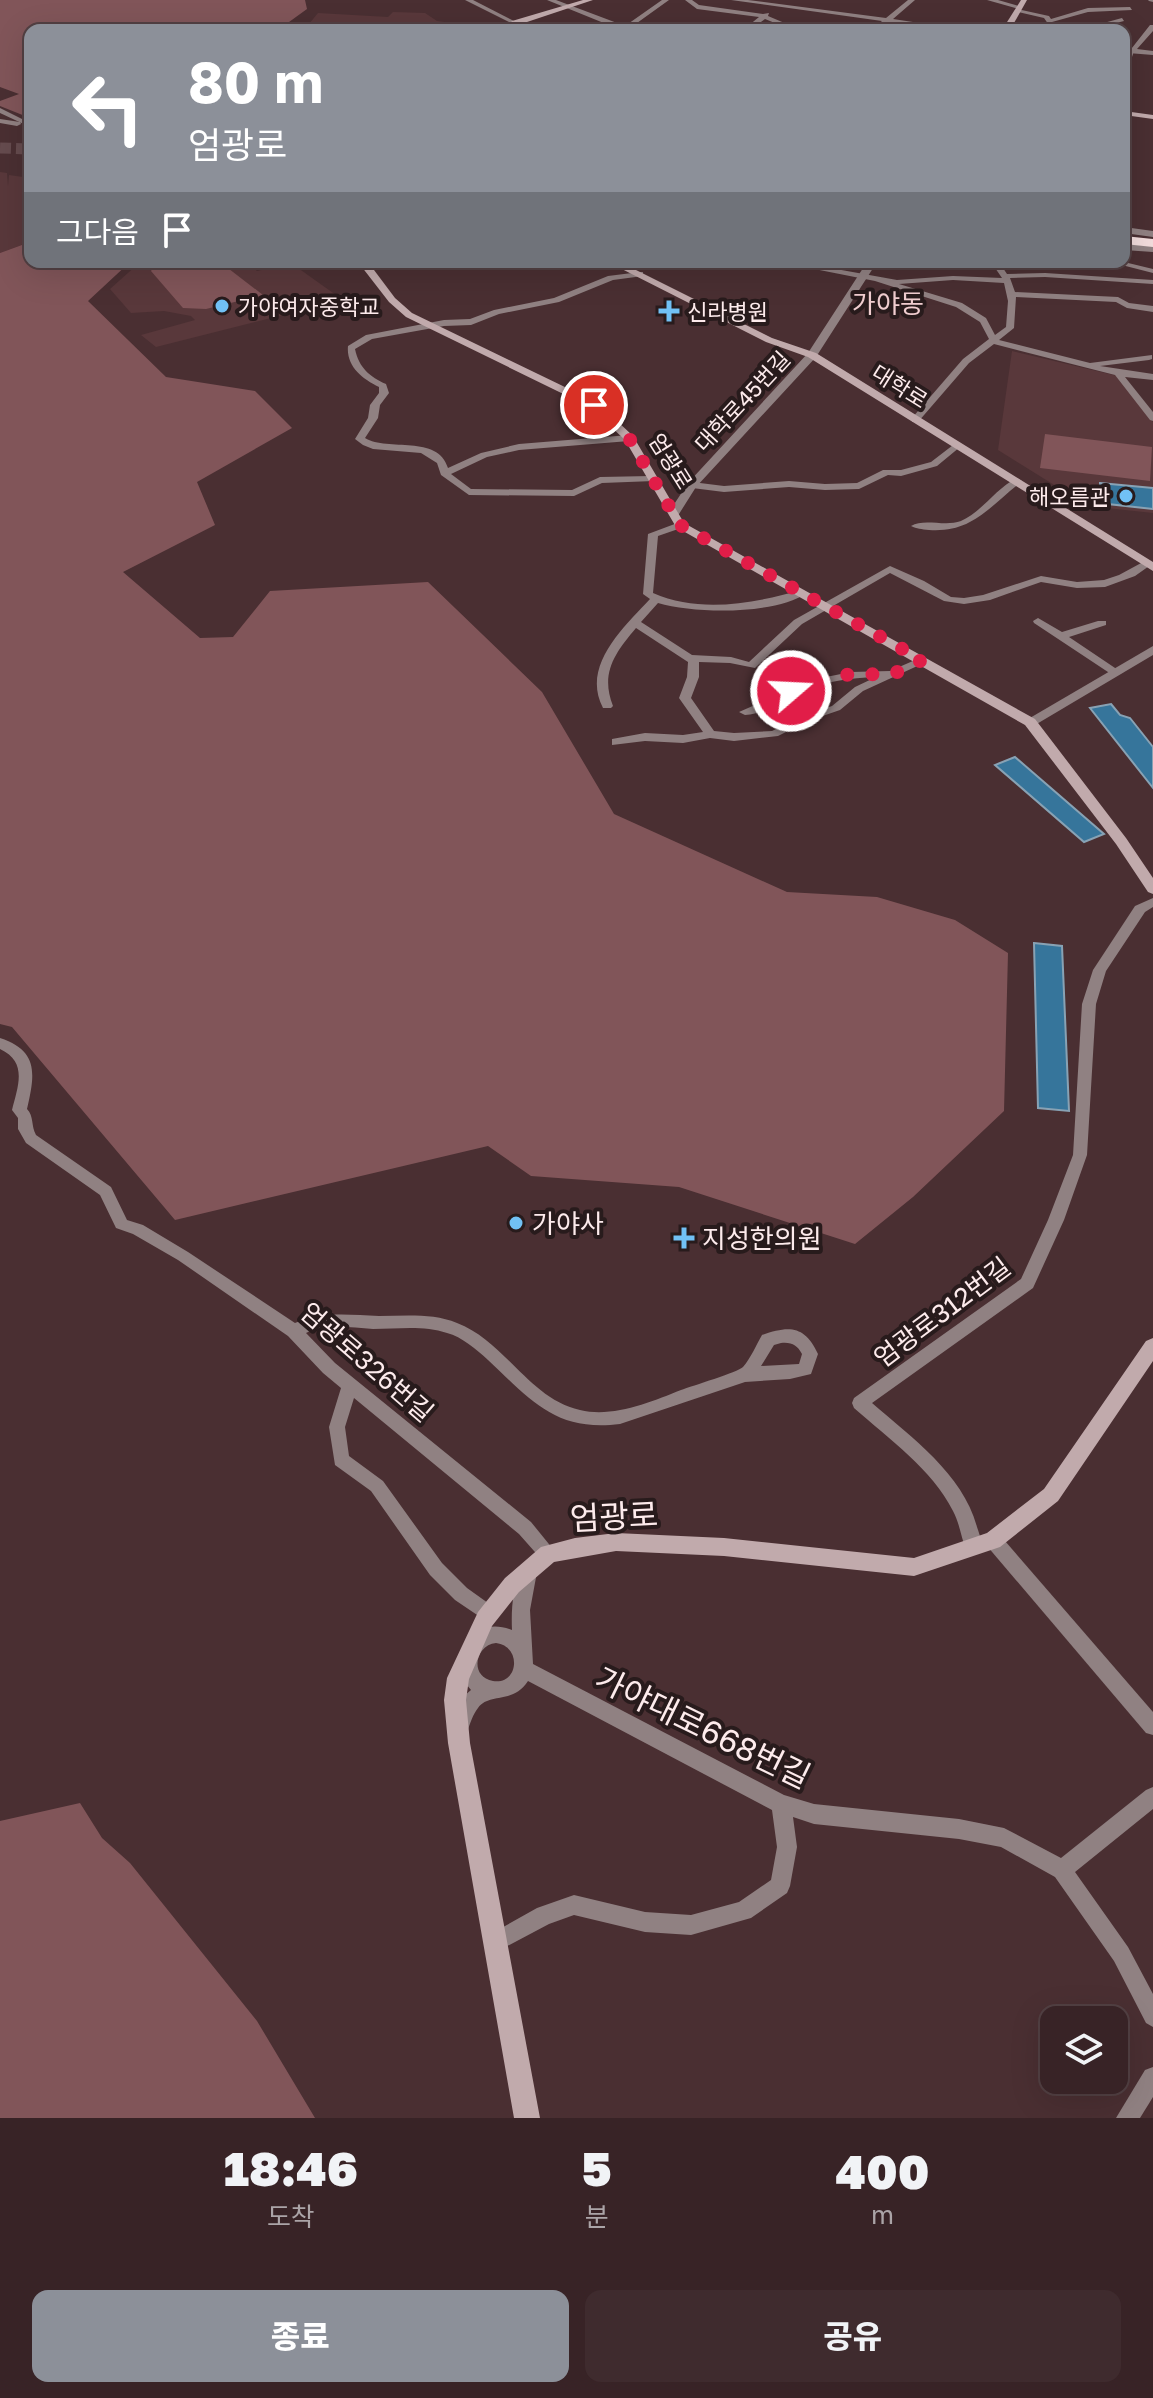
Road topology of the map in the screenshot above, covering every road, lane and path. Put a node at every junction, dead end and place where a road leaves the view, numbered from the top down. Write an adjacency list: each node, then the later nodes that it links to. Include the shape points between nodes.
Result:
1 (468, 0): 18 (street)
2 (550, 0): 10 (street)
3 (590, 0): 10 (main road)
4 (666, 0): 21 (street)
5 (688, 0): 14 (street, via 697,7)
6 (734, 0): 11 (street)
7 (912, 0): 15 (street)
8 (990, 0): 12 (street)
9 (1128, 0): 13 (street, via 1133,4)
10 (567, 6): 19 (main road); 20 (street)
11 (776, 6): 14 (street); 15 (street)
12 (1020, 6): 17 (street); 26 (main road)
13 (1130, 9): 16 (street); 17 (street, via 1088,10)
14 (763, 16): 22 (street); 23 (street)
15 (885, 20): 24 (street); 25 (street)
16 (1122, 20): 28 (street); 29 (street)
17 (1049, 21): 27 (street)
18 (510, 24)
19 (519, 24)
20 (611, 24)
21 (634, 24)
22 (753, 24)
23 (783, 24)
24 (881, 24)
25 (916, 24)
26 (1010, 24)
27 (1050, 24)
28 (1106, 24)
29 (1119, 24)
30 (1153, 27): 31 (street)
31 (1130, 48)
32 (1130, 50): 33 (street)
33 (1153, 53)
34 (0, 110): 38 (street)
35 (1130, 114): 36 (main road)
36 (1153, 117)
37 (0, 122): 39 (street)
38 (24, 122)
39 (16, 125)
40 (1130, 236): 41 (highway)
41 (1153, 241): 42 (street)
42 (1130, 246)
43 (1130, 266): 49 (street)
44 (368, 268): 57 (main road, 엄광로, via 402,310)
45 (626, 268): 50 (main road, 대학로)
46 (813, 268): 51 (street)
47 (868, 268): 51 (street, 대학로45번길)
48 (1000, 268): 52 (street)
49 (1153, 271)
50 (640, 274): 57 (street, via 611,278 556,300 471,322); 60 (main road, 대학로, via 769,340)
51 (862, 278): 53 (street); 60 (street, 대학로45번길)
52 (1008, 278): 53 (street); 54 (street, via 1045,275); 55 (street)
53 (879, 281): 58 (street, via 959,305 983,320)
54 (1153, 282)
55 (1014, 294): 56 (street, via 1118,300); 58 (street, via 1010,328)
56 (1153, 309)
57 (430, 327): 67 (main road, 엄광로, via 594,405); 69 (street, via 369,337 351,348 351,355 384,393 360,439 368,446 426,452 441,462)
58 (995, 342): 62 (street); 66 (street, via 966,361)
59 (1153, 344): 61 (street)
60 (812, 355): 66 (main road, 대학로); 72 (street, 대학로45번길)
61 (1149, 357): 62 (street); 64 (street)
62 (1085, 365): 63 (street)
63 (1118, 373): 64 (street); 65 (street)
64 (1151, 376)
65 (1153, 418)
66 (915, 420): 68 (main road, 대학로)
67 (629, 438): 69 (street, via 508,449); 70 (main road, 엄광로)
68 (957, 445): 71 (main road, 대학로); 72 (street, via 934,464 886,472 859,486)
69 (444, 473): 70 (street, via 469,492 574,493 600,480)
70 (651, 479): 73 (main road, 엄광로)
71 (1017, 481): 74 (street, via 961,526); 75 (main road, 대학로)
72 (692, 485): 73 (street, 대학로45번길)
73 (677, 518): 76 (main road, 엄광로); 77 (street, via 653,534 648,594)
74 (916, 526)
75 (1150, 566): 78 (street, via 1102,584 1043,579 970,601 948,600 890,569)
76 (802, 593): 77 (street, via 775,604 714,606); 78 (main road, 엄광로)
77 (656, 599): 80 (street)
78 (825, 605): 84 (street, via 798,622 751,666); 85 (main road, 엄광로)
79 (1038, 621): 82 (street)
80 (634, 622): 84 (street); 88 (street, via 610,657 600,685)
81 (1102, 623): 82 (street)
82 (1060, 636): 86 (street)
83 (1153, 650): 86 (street)
84 (690, 658): 91 (street, via 693,677 685,698)
85 (922, 660): 87 (street); 90 (main road, 엄광로)
86 (1118, 670): 90 (street)
87 (893, 674): 89 (street, via 836,675); 91 (street, via 859,689 836,708 774,734)
88 (607, 706)
89 (745, 712)
90 (1030, 722): 93 (main road, 엄광로)
91 (710, 734): 92 (street)
92 (616, 742)
93 (1153, 889)
94 (1153, 902): 100 (street, 엄광로312번길, via 1140,909 1100,970 1089,1004 1080,1155 1027,1283 860,1403 950,1486)
95 (0, 1043): 96 (street, 엄광로326번길, via 21,1055 28,1069 19,1110 31,1139 106,1191 121,1224 138,1229)
96 (294, 1331): 98 (street, via 311,1320 454,1328 550,1406 583,1419 619,1417); 99 (street, 엄광로326번길)
97 (1153, 1346): 100 (main road, 엄광로, via 1051,1495)
98 (747, 1375): 98 (street, via 805,1369 810,1354 799,1337 776,1336 768,1340)
99 (350, 1385): 101 (street, 엄광로326번길, via 525,1528); 103 (street, via 337,1427 341,1460 377,1486 436,1569)
100 (983, 1543): 101 (main road, 엄광로, via 914,1567 724,1547 616,1542); 107 (street)
101 (548, 1554): 102 (main road, 엄광로)
102 (530, 1567): 103 (main road, 엄광로); 105 (street, via 519,1620)
103 (489, 1614): 104 (main road, 엄광로)
104 (470, 1652): 105 (street, 가야대로668번길, via 480,1639 497,1633 513,1638); 106 (street, via 468,1667 474,1681); 108 (main road, 엄광로, via 458,1678)
105 (524, 1660): 106 (street, via 510,1687); 110 (street, 가야대로668번길)
106 (487, 1689): 108 (street, via 471,1701)
107 (1153, 1726)
108 (458, 1729): 112 (main road, 엄광로)
109 (1153, 1797): 111 (street)
110 (781, 1804): 111 (street, 가야대로668번길, via 814,1814 1004,1838); 112 (street, via 787,1847 780,1886 744,1911 691,1925 645,1922 574,1905)
111 (1062, 1870): 113 (street, 가야대로668번길, via 1121,1954)
112 (496, 1942): 115 (main road, 엄광로)
113 (1153, 2016)
114 (1153, 2078): 116 (street)
115 (527, 2118)
116 (1127, 2118)

